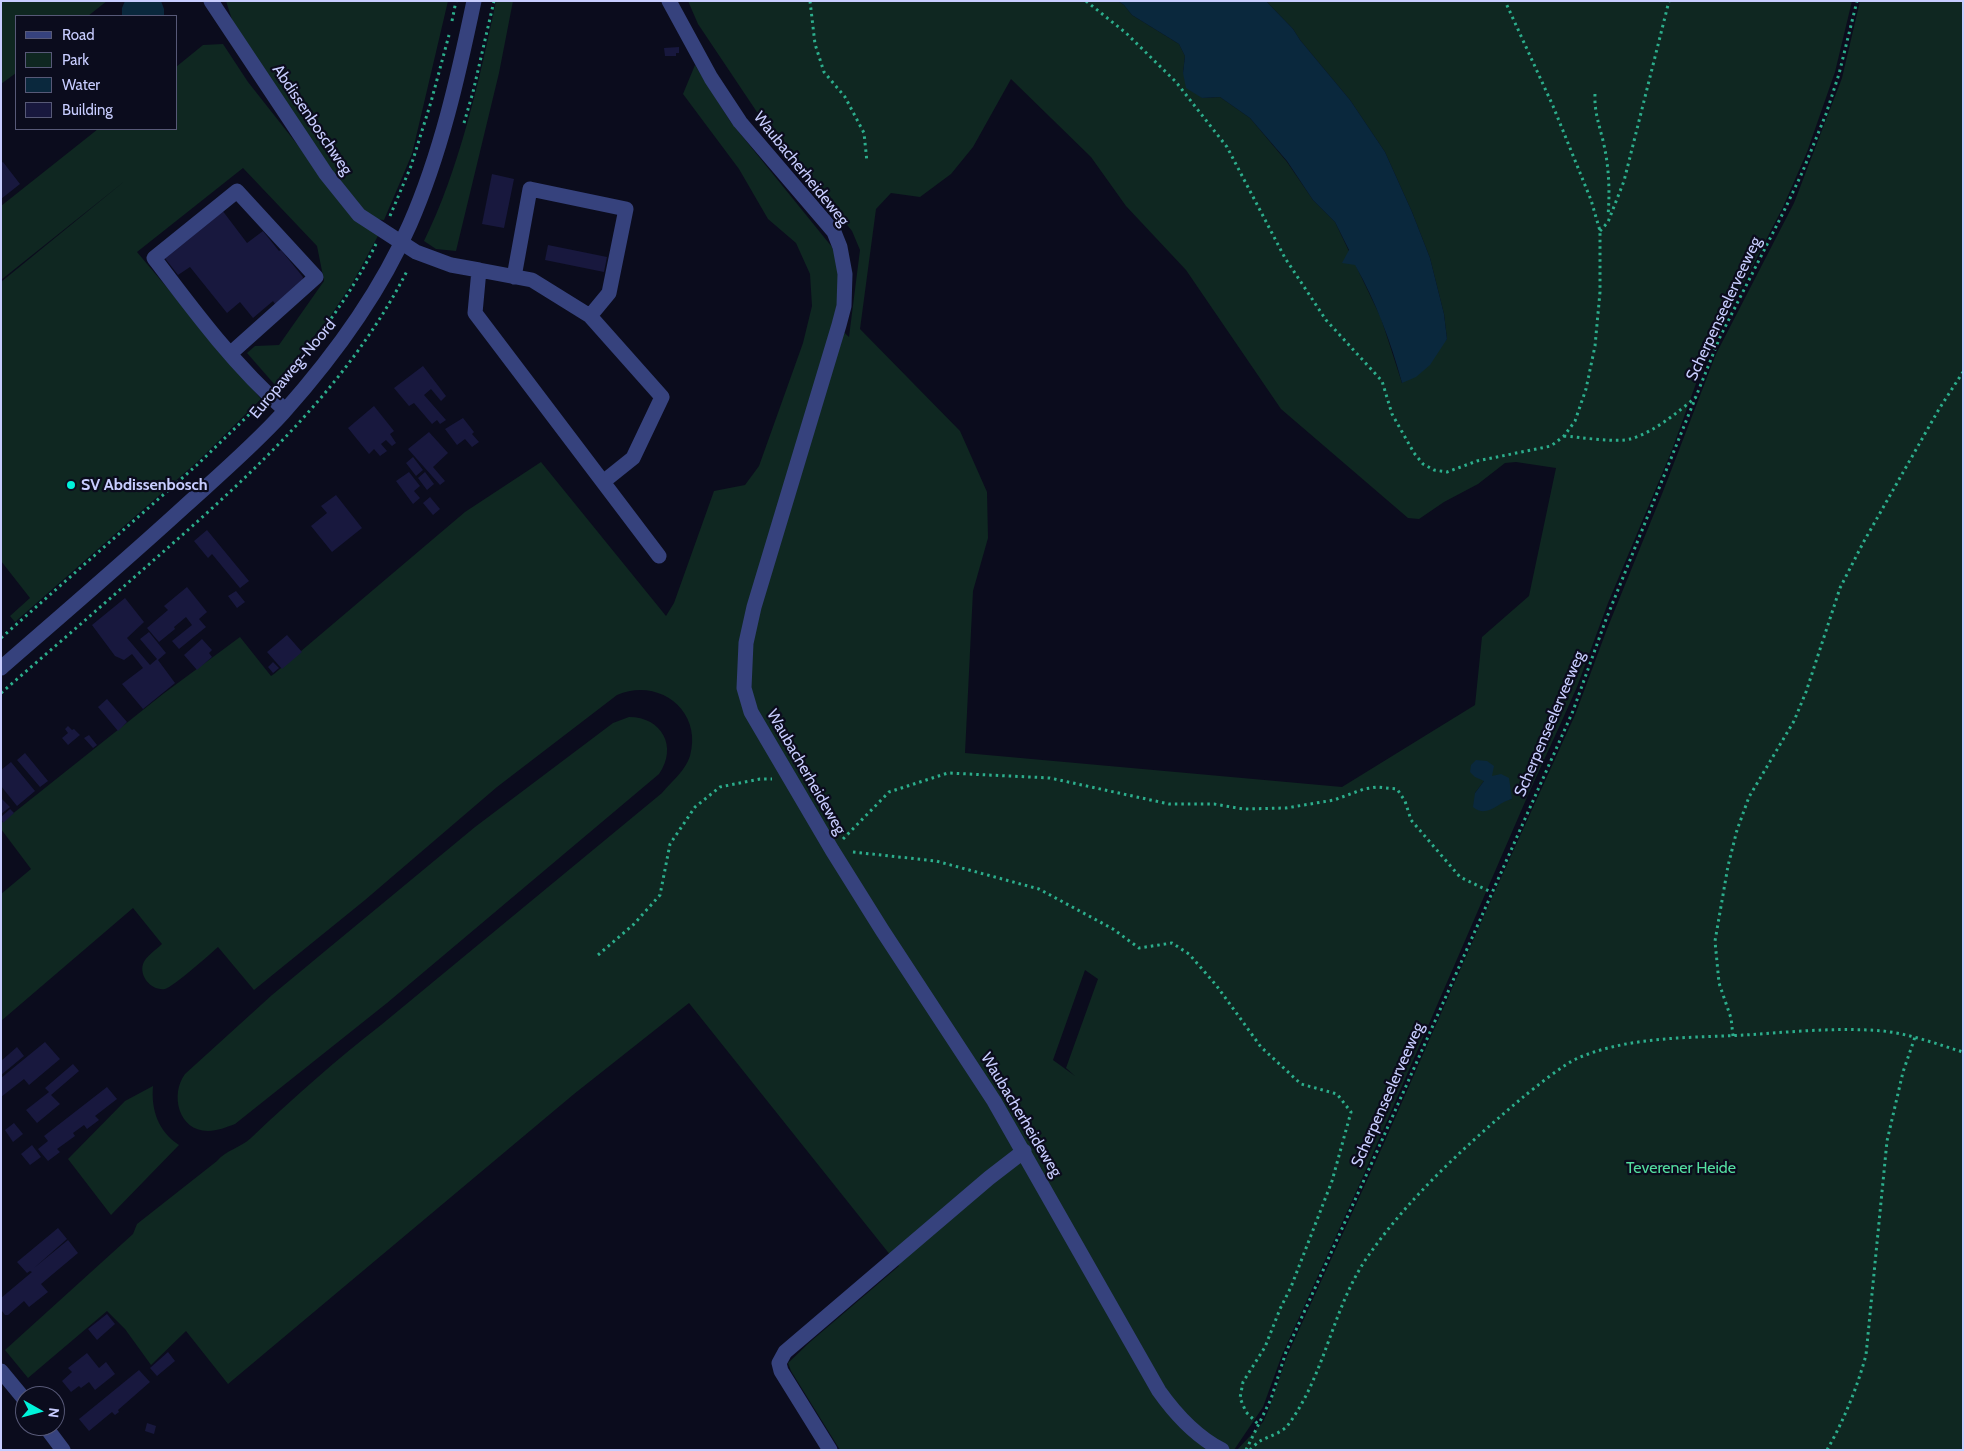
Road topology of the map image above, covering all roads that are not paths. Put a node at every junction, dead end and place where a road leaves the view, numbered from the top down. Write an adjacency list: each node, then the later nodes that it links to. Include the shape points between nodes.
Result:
1 (211, 1): 4 (street, Abdissenboschweg, via 326,174 359,215)
2 (474, 1): 4 (street, Europaweg-Noord, via 459,72 432,166)
3 (669, 1): 13 (street, Waubacherheideweg, via 711,78 740,122 834,232 844,263 840,325 754,607 746,644 744,688 751,712 832,850)
4 (401, 242): 5 (street, Abdissenboschweg, via 416,252 451,265); 9 (street, Europaweg-Noord, via 352,325)
5 (479, 270): 6 (street, Abdissenboschweg); 10 (street, via 475,313)
6 (514, 277): 7 (street, Abdissenboschweg, via 532,280); 7 (street, via 530,189 626,209 609,293)
7 (590, 316): 10 (street, Abdissenboschweg, via 662,397 633,458)
8 (232, 353): 8 (street, via 201,320 154,258 238,191 316,277); 9 (street)
9 (285, 410): 12 (street, Europaweg-Noord, via 132,556)
10 (603, 482): 11 (street)
11 (659, 556)
12 (1, 668)
13 (1024, 1151): 18 (street, via 785,1352 779,1363 781,1371); 19 (street, Waubacherheideweg, via 1159,1391 1174,1413 1206,1442)
14 (1, 1371): 15 (street)
15 (15, 1388)
16 (52, 1436): 17 (street)
17 (63, 1450)
18 (830, 1450)
19 (1222, 1450)

